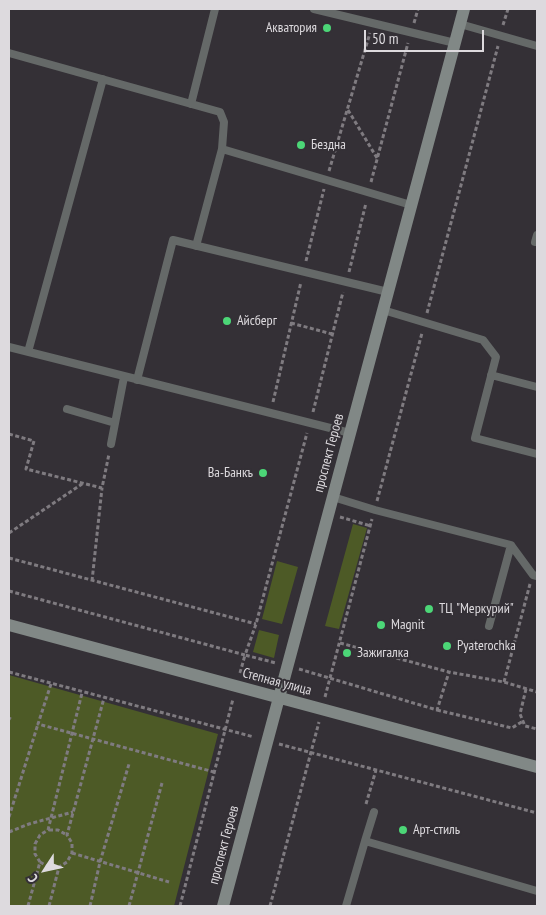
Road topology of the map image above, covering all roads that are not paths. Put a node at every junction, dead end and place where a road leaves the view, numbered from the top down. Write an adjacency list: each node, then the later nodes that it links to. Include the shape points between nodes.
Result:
1 (215, 9): 9 (lane)
2 (314, 9): 5 (lane)
3 (464, 9): 4 (street, проспект Героев)
4 (460, 24): 5 (street, проспект Героев); 6 (lane)
5 (455, 43): 11 (street, проспект Героев)
6 (537, 46)
7 (9, 53): 8 (lane)
8 (103, 79): 9 (lane); 16 (lane)
9 (191, 104): 10 (lane, via 220,112 224,122)
10 (222, 150): 11 (lane); 12 (lane)
11 (411, 205): 13 (street, проспект Героев)
12 (196, 246): 13 (lane); 19 (lane, via 173,240)
13 (388, 292): 14 (street, проспект Героев)
14 (383, 310): 17 (lane, via 483,340 496,357); 23 (street, проспект Героев)
15 (9, 347): 16 (lane)
16 (28, 352): 18 (lane)
17 (492, 375): 20 (lane); 25 (lane, via 475,438)
18 (124, 377): 19 (lane); 22 (lane)
19 (138, 380): 23 (lane)
20 (537, 387)
21 (67, 409): 22 (lane)
22 (115, 423): 24 (lane)
23 (350, 433): 26 (street, проспект Героев)
24 (111, 444)
25 (537, 454)
26 (333, 497): 27 (lane); 31 (street, проспект Героев)
27 (511, 545): 28 (lane); 30 (lane)
28 (535, 576)
29 (9, 626): 31 (street, Степная улица)
30 (489, 626)
31 (278, 698): 32 (street, Степная улица); 36 (street, проспект Героев)
32 (537, 767)
33 (374, 812): 34 (lane)
34 (365, 841): 35 (lane); 37 (lane)
35 (537, 891)
36 (223, 906)
37 (346, 906)

